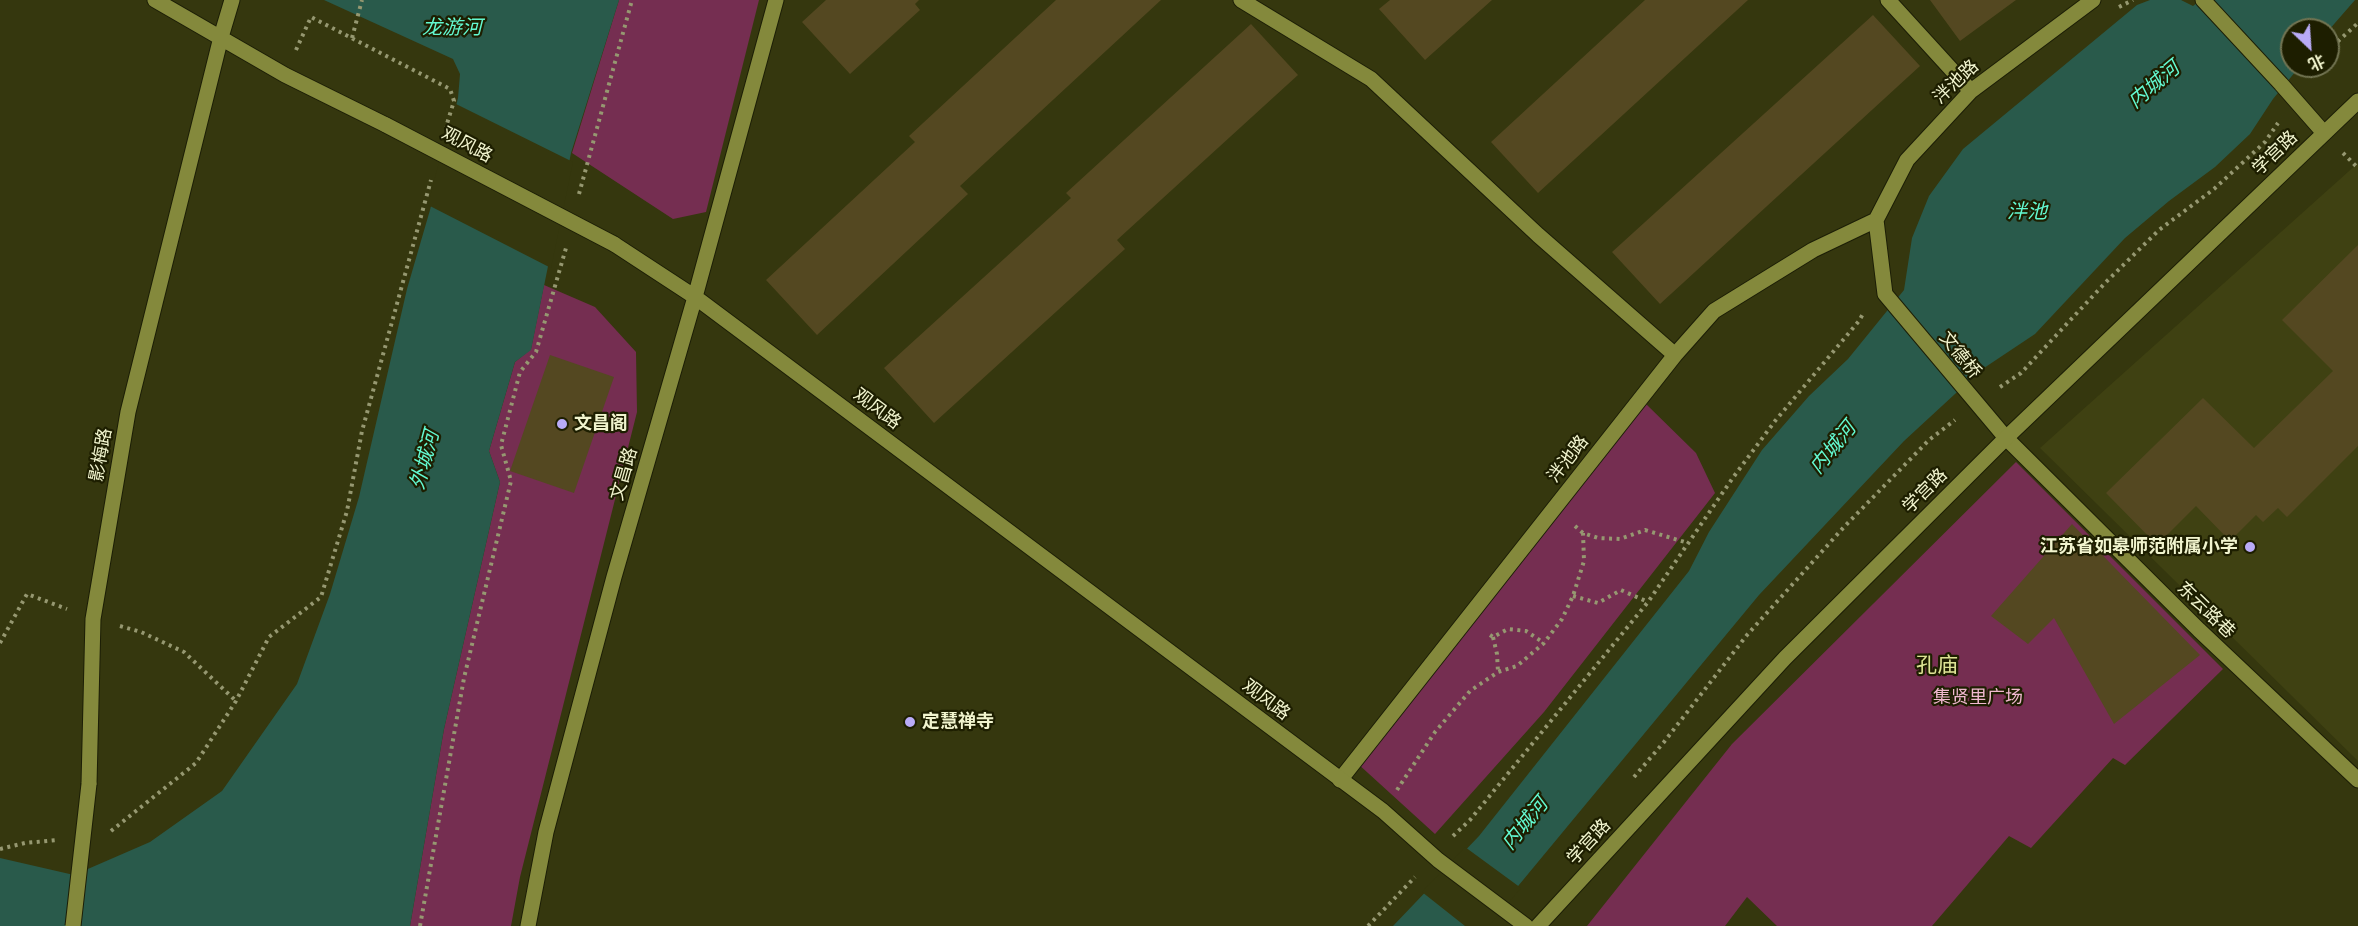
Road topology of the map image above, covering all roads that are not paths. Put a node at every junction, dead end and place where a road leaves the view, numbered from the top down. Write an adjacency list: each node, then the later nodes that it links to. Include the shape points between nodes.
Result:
1 (155, 0): 8 (street, 观风路)
2 (232, 0): 8 (street, 影梅路)
3 (776, 0): 13 (street, 文昌路)
4 (1241, 0): 14 (street, via 1371,79 1538,236)
5 (1888, 0): 9 (street)
6 (2093, 0): 9 (street, 泮池路)
7 (2203, 0): 11 (street)
8 (221, 37): 13 (street, 观风路, bridge, via 285,75 614,244); 18 (street, 影梅路, bridge, via 128,412 93,619 89,783)
9 (1971, 91): 12 (street, 泮池路, via 1907,160)
10 (2358, 101): 11 (street, 学宫路)
11 (2324, 133): 15 (street, 学宫路)
12 (1876, 220): 14 (street, 泮池路, via 1813,250 1714,311); 15 (street, 文德桥, via 1885,294)
13 (695, 297): 16 (street, 观风路); 19 (street, 文昌路, via 546,832)
14 (1675, 355): 16 (street, 泮池路)
15 (2006, 438): 17 (street, 东云路巷, via 2190,622); 21 (street, 学宫路, via 1785,658)
16 (1340, 780): 20 (street, 观风路)
17 (2358, 780)
18 (73, 926)
19 (528, 926)
20 (1526, 926)
21 (1538, 926)

